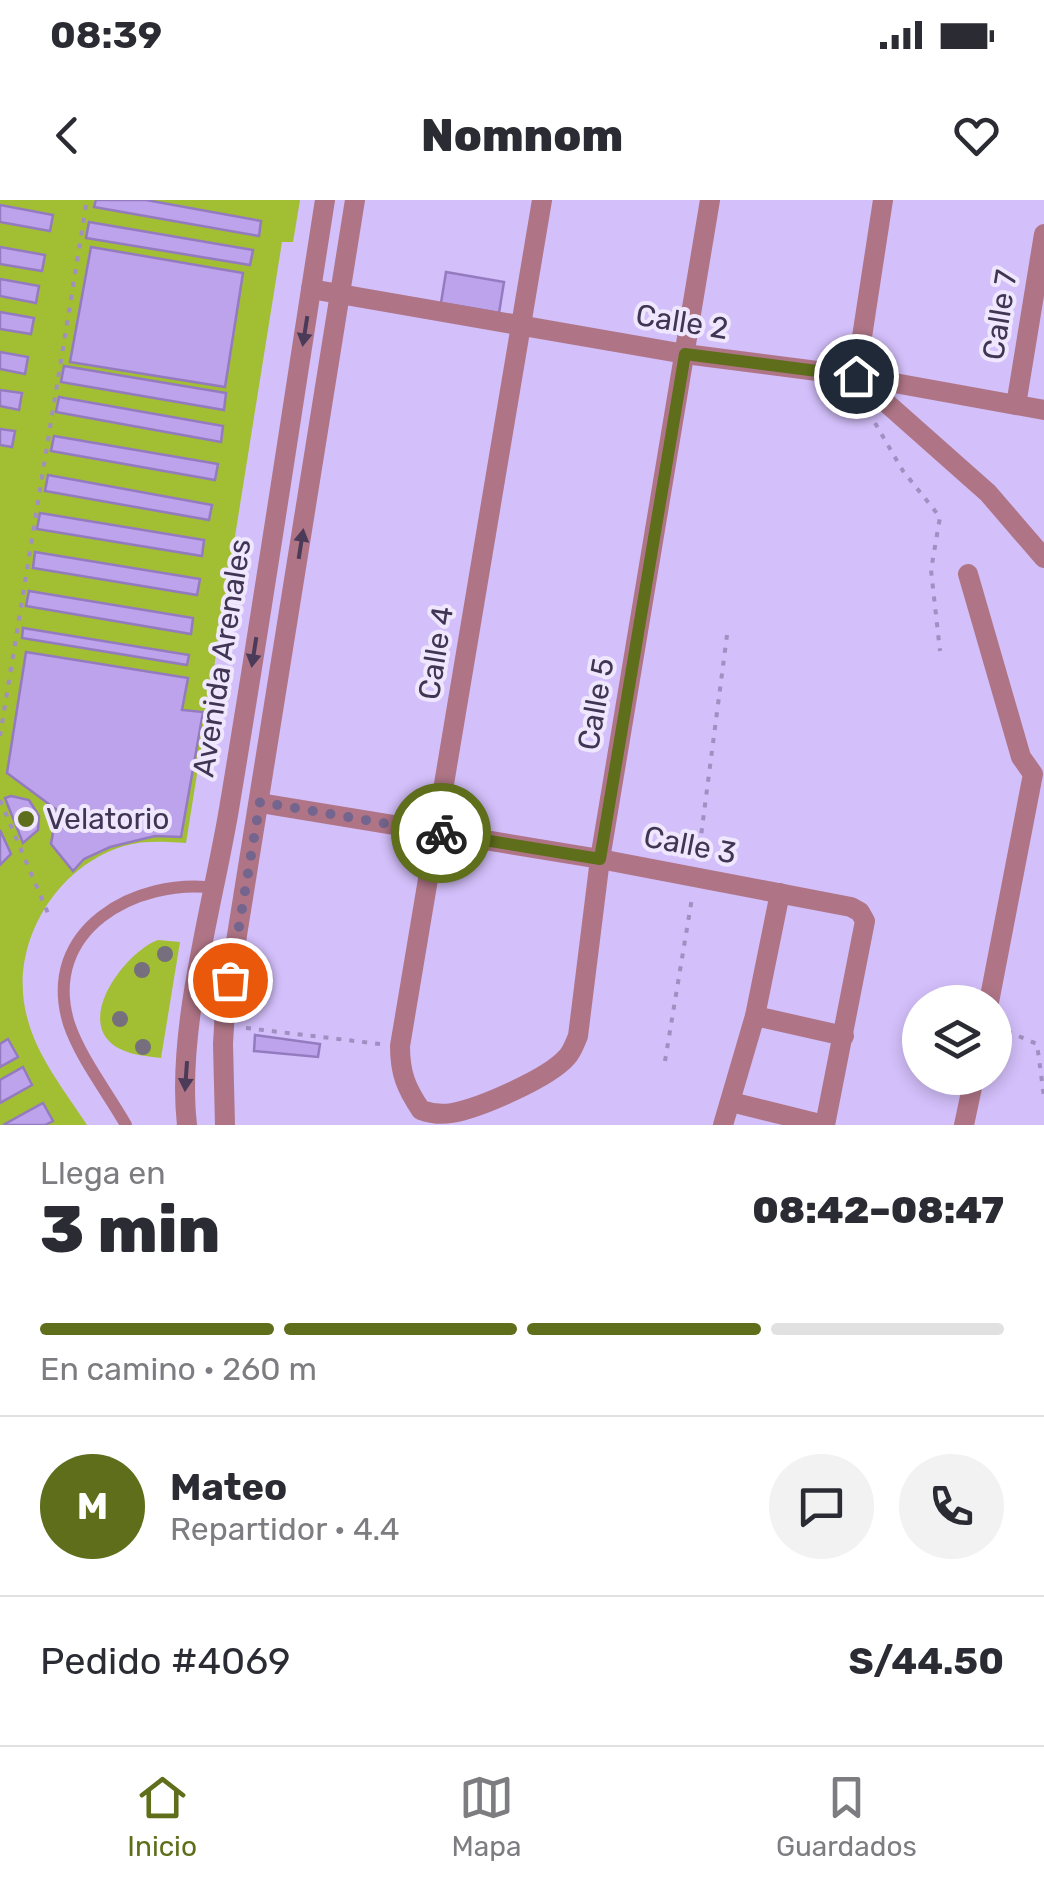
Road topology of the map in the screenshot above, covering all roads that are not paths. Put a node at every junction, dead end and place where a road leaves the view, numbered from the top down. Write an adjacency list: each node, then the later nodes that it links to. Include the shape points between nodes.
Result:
1 (326, 200): 7 (street, Avenida Arenales)
2 (354, 200): 8 (street, Avenida Arenales)
3 (542, 200): 9 (street, Calle 4)
4 (710, 200): 10 (street, Calle 5)
5 (883, 200): 11 (street)
6 (1044, 234): 12 (street, Calle 7)
7 (311, 289): 8 (street, Calle 2); 20 (street, Avenida Arenales, one-way to 20)
8 (340, 294): 9 (street, Calle 2); 17 (street, Avenida Arenales, one-way to 8)
9 (520, 326): 10 (street, Calle 2); 18 (street, Calle 4)
10 (685, 354): 11 (street, Calle 2); 19 (street, Calle 5)
11 (856, 376): 12 (street, Calle 2); 14 (street, via 988,494)
12 (1016, 405): 13 (street, Calle 2)
13 (1044, 410)
14 (1044, 558)
15 (968, 574): 16 (street, via 1021,756)
16 (1038, 772): 22 (street)
17 (260, 802): 18 (street, Calle 3); 30 (street, Avenida Arenales, via 224,1026)
18 (437, 832): 19 (street, Calle 3); 27 (street, Calle 4, via 400,1046 400,1071)
19 (600, 859): 21 (street, Calle 3); 27 (street, Calle 5, via 578,1036 568,1056 458,1112)
20 (216, 888): 28 (lane, via 165,887 113,907 88,929 71,958 65,990 69,1023); 29 (street, Avenida Arenales, one-way to 29, via 188,1041)
21 (780, 893): 23 (street); 24 (street, Calle 3, via 851,907 865,921)
22 (994, 985)
23 (755, 1016): 24 (street); 26 (street)
24 (844, 1036): 32 (street)
25 (970, 1095): 33 (street)
26 (731, 1102): 31 (street); 32 (street)
27 (421, 1110)
28 (126, 1125)
29 (187, 1125)
30 (224, 1125)
31 (723, 1125)
32 (824, 1125)
33 (964, 1125)

